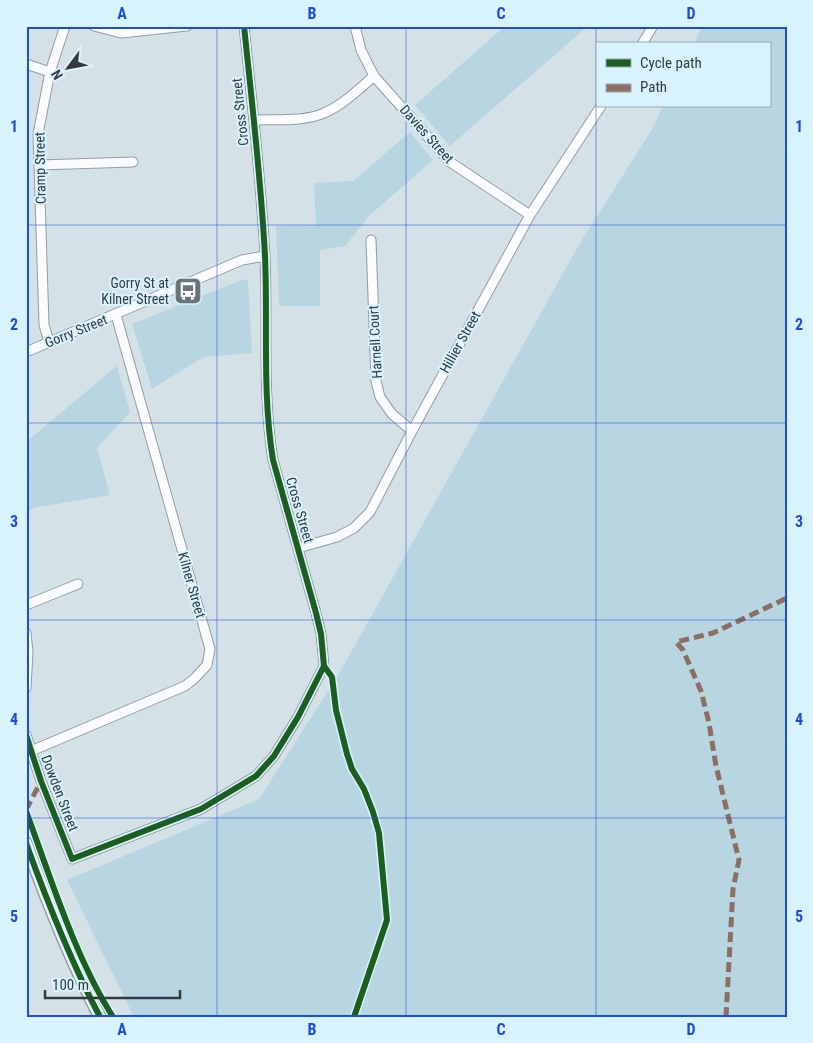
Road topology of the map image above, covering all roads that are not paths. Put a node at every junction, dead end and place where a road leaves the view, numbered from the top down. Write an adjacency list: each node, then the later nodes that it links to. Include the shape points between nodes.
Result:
1 (65, 26): 9 (street, Cramp Street)
2 (94, 26): 3 (street, via 121,33)
3 (187, 26)
4 (244, 26): 12 (street, Cross Street)
5 (355, 26): 10 (street, Davies Street, via 361,50)
6 (653, 26): 7 (street)
7 (643, 42)
8 (26, 64): 9 (street)
9 (50, 72): 14 (street, Cramp Street, via 38,134)
10 (374, 76): 12 (street, via 324,113); 15 (street, Davies Street, via 450,162)
11 (600, 108): 15 (street, Hillier Street)
12 (254, 120): 17 (street, Cross Street)
13 (133, 162): 14 (street)
14 (38, 165): 19 (street, Cramp Street, via 44,325)
15 (530, 215): 21 (street, Hillier Street)
16 (371, 240): 21 (street, Harnell Court, via 376,381 380,397 392,414)
17 (265, 256): 18 (street, Gorry Street, via 242,260); 22 (street, Cross Street, via 268,431)
18 (116, 315): 19 (street, Gorry Street); 28 (street, Kilner Street, via 210,649 207,665 185,686)
19 (49, 342): 20 (street, Gorry Street)
20 (26, 352)
21 (412, 430): 22 (street, Hillier Street, via 370,512 354,528)
22 (298, 548): 30 (street, Cross Street, via 321,634 324,666 274,756 256,776 201,809)
23 (78, 584): 24 (street)
24 (26, 605)
25 (26, 633): 26 (street)
26 (26, 688)
27 (26, 735): 28 (street, Dowden Street)
28 (31, 751): 30 (street, Dowden Street)
29 (26, 843): 31 (street, via 56,924)
30 (72, 859)
31 (100, 1017)

